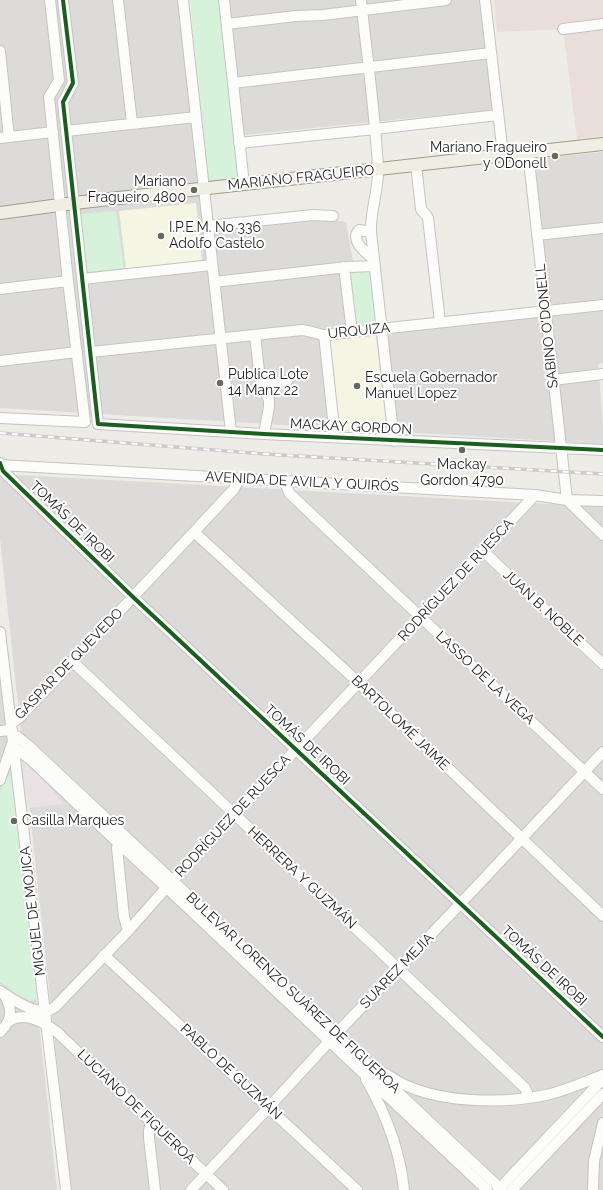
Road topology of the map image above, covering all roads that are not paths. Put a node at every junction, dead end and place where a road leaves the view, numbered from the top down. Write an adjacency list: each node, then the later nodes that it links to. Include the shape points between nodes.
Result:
1 (50, 0): 21 (street, via 59,80 49,97)
2 (63, 0): 20 (street, via 73,83 62,102)
3 (118, 0): 18 (street)
4 (182, 0): 17 (street)
5 (224, 0): 9 (street)
6 (446, 0): 8 (street)
7 (485, 0): 13 (street)
8 (361, 5): 9 (street, via 323,15); 14 (street)
9 (227, 24): 15 (street)
10 (603, 24): 11 (street)
11 (563, 29)
12 (0, 51): 22 (street)
13 (491, 53): 14 (street); 16 (street)
14 (369, 67): 15 (street); 19 (street)
15 (233, 82): 23 (street)
16 (498, 115): 19 (street); 26 (street)
17 (196, 117): 18 (street); 30 (street)
18 (132, 124): 20 (street)
19 (375, 129): 23 (street); 28 (street)
20 (66, 131): 31 (street)
21 (53, 132): 22 (street); 32 (street)
22 (5, 138)
23 (239, 143): 29 (street)
24 (603, 144): 25 (main road, MARIANO FRAGUEIRO)
25 (528, 152): 26 (main road, MARIANO FRAGUEIRO); 38 (street, SABINO O'DONELL)
26 (503, 155): 27 (main road, MARIANO FRAGUEIRO)
27 (416, 165): 28 (main road, MARIANO FRAGUEIRO); 48 (street, via 421,209 428,218)
28 (378, 169): 29 (main road, MARIANO FRAGUEIRO); 37 (street, via 370,221)
29 (244, 184): 30 (main road, MARIANO FRAGUEIRO)
30 (204, 189): 31 (main road, MARIANO FRAGUEIRO); 35 (street)
31 (74, 203): 32 (main road, MARIANO FRAGUEIRO); 42 (street)
32 (60, 206): 33 (main road, MARIANO FRAGUEIRO); 43 (street)
33 (0, 213)
34 (333, 216): 35 (street, via 313,215)
35 (208, 226): 40 (street)
36 (603, 228): 38 (street)
37 (371, 232): 39 (street); 39 (street, via 359,230 356,238 357,243)
38 (537, 235): 47 (street, SABINO O'DONELL)
39 (374, 263): 41 (street); 49 (street)
40 (212, 265): 42 (street); 44 (street)
41 (344, 267): 44 (street); 50 (street)
42 (82, 279): 55 (street)
43 (68, 281): 45 (street); 54 (street)
44 (214, 282): 53 (street)
45 (0, 289)
46 (603, 304): 47 (street, URQUIZA)
47 (546, 311): 48 (street, URQUIZA); 58 (street, SABINO O'DONELL)
48 (440, 322): 49 (street, URQUIZA)
49 (382, 328): 50 (street, URQUIZA); 65 (street)
50 (352, 332): 52 (street, URQUIZA)
51 (255, 335): 52 (street, URQUIZA, via 307,330); 53 (street, URQUIZA); 60 (street)
52 (324, 335): 64 (street)
53 (221, 338): 55 (street, URQUIZA); 62 (street)
54 (77, 352): 56 (street); 61 (street, via 85,422)
55 (91, 352): 62 (street, MACKAY GORDON, via 98,424)
56 (0, 361)
57 (603, 374): 58 (street)
58 (553, 380): 66 (street, SABINO O'DONELL)
59 (287, 381): 60 (street)
60 (262, 383): 63 (street, via 269,400)
61 (0, 418)
62 (231, 432): 63 (street, MACKAY GORDON)
63 (264, 434): 64 (street, MACKAY GORDON)
64 (335, 437): 65 (street, MACKAY GORDON)
65 (394, 441): 66 (street, MACKAY GORDON)
66 (561, 448): 67 (street, MACKAY GORDON); 72 (street, SABINO O'DONELL)
67 (603, 450)
68 (0, 464): 69 (street, AVENIDA DE AVILA Y QUIRÓS); 77 (street, TOMÁS DE IROBI, via 3,471)
69 (239, 479): 70 (street, AVENIDA DE AVILA Y QUIRÓS); 74 (street, GASPAR DE QUEVEDO, via 234,489)
70 (285, 482): 71 (street, AVENIDA DE AVILA Y QUIRÓS); 78 (street, LASSO DE LA VEGA, via 289,493)
71 (535, 495): 72 (street, AVENIDA DE AVILA Y QUIRÓS); 76 (street, RODRÍGUEZ DE RUESCA)
72 (567, 500): 73 (street, AVENIDA DE AVILA Y QUIRÓS); 75 (street)
73 (603, 501)
74 (194, 532): 77 (street, GASPAR DE QUEVEDO); 83 (street, BARTOLOMÉ JAIME)
75 (603, 535)
76 (483, 551): 78 (street, RODRÍGUEZ DE RUESCA); 81 (street, JUAN B. NOBLE)
77 (134, 597): 80 (street, GASPAR DE QUEVEDO); 86 (street, TOMÁS DE IROBI)
78 (421, 617): 83 (street, RODRÍGUEZ DE RUESCA); 88 (street, LASSO DE LA VEGA)
79 (0, 632): 82 (street, MIGUEL DE MOJICA)
80 (72, 661): 85 (street, GASPAR DE QUEVEDO, via 20,717); 91 (street, HERRERA Y GUZMÁN)
81 (603, 664)
82 (2, 665): 85 (street, MIGUEL DE MOJICA)
83 (359, 683): 86 (street, RODRÍGUEZ DE RUESCA); 92 (street, BARTOLOMÉ JAIME)
84 (0, 731): 85 (street)
85 (12, 735): 89 (street); 93 (street, BULEVAR LORENZO SUÁREZ DE FIGUEROA, via 31,760); 101 (street, MIGUEL DE MOJICA)
86 (296, 749): 91 (street, RODRÍGUEZ DE RUESCA); 95 (street, TOMÁS DE IROBI)
87 (603, 752): 88 (street, SUAREZ MEJIA)
88 (585, 772): 90 (street, LASSO DE LA VEGA); 92 (street, SUAREZ MEJIA)
89 (0, 780)
90 (603, 789)
91 (234, 815): 94 (street, RODRÍGUEZ DE RUESCA); 99 (street, HERRERA Y GUZMÁN)
92 (522, 839): 95 (street, SUAREZ MEJIA); 96 (street, BARTOLOMÉ JAIME)
93 (122, 840): 94 (street, BULEVAR LORENZO SUÁREZ DE FIGUEROA); 97 (street, via 117,848 124,917)
94 (170, 884): 97 (street, RODRÍGUEZ DE RUESCA); 106 (street, BULEVAR LORENZO SUÁREZ DE FIGUEROA)
95 (461, 903): 99 (street, SUAREZ MEJIA); 105 (street, TOMÁS DE IROBI)
96 (603, 916)
97 (128, 931): 98 (street, RODRÍGUEZ DE RUESCA)
98 (104, 955): 101 (street, RODRÍGUEZ DE RUESCA, via 51,1010); 112 (street, PABLO DE GUZMÁN)
99 (399, 969): 106 (street, SUAREZ MEJIA); 111 (street, HERRERA Y GUZMÁN, via 525,1088)
100 (1, 992): 101 (street, via 30,1008); 102 (street, via 7,998 10,1008)
101 (45, 1011): 103 (street, MIGUEL DE MOJICA)
102 (8, 1022): 103 (street, LUCIANO DE FIGUEROA, via 16,1017 27,1017); 104 (street)
103 (47, 1026): 113 (street, LUCIANO DE FIGUEROA, via 62,1037); 118 (street, MIGUEL DE MOJICA)
104 (0, 1032)
105 (603, 1037)
106 (333, 1038): 107 (street, BULEVAR LORENZO SUÁREZ DE FIGUEROA); 112 (street, SUAREZ MEJIA)
107 (365, 1068): 111 (street, via 418,1090 439,1095 491,1101); 117 (street, BULEVAR LORENZO SUÁREZ DE FIGUEROA); 123 (street, via 390,1127 400,1161); 124 (street, BULEVAR LORENZO SUÁREZ DE FIGUEROA)
108 (603, 1075): 111 (street, via 564,1090)
109 (603, 1080): 117 (street)
110 (603, 1094): 125 (street)
111 (529, 1097)
112 (269, 1108): 116 (street, SUAREZ MEJIA); 122 (street, PABLO DE GUZMÁN)
113 (151, 1122): 116 (street, LUCIANO DE FIGUEROA); 119 (street, via 149,1138)
114 (603, 1123): 115 (street)
115 (599, 1163): 126 (street)
116 (206, 1174): 120 (street, SUAREZ MEJIA); 121 (street, LUCIANO DE FIGUEROA)
117 (500, 1189)
118 (66, 1190)
119 (155, 1190)
120 (191, 1190)
121 (223, 1190)
122 (357, 1190)
123 (404, 1190)
124 (487, 1190)
125 (512, 1190)
126 (593, 1190)

